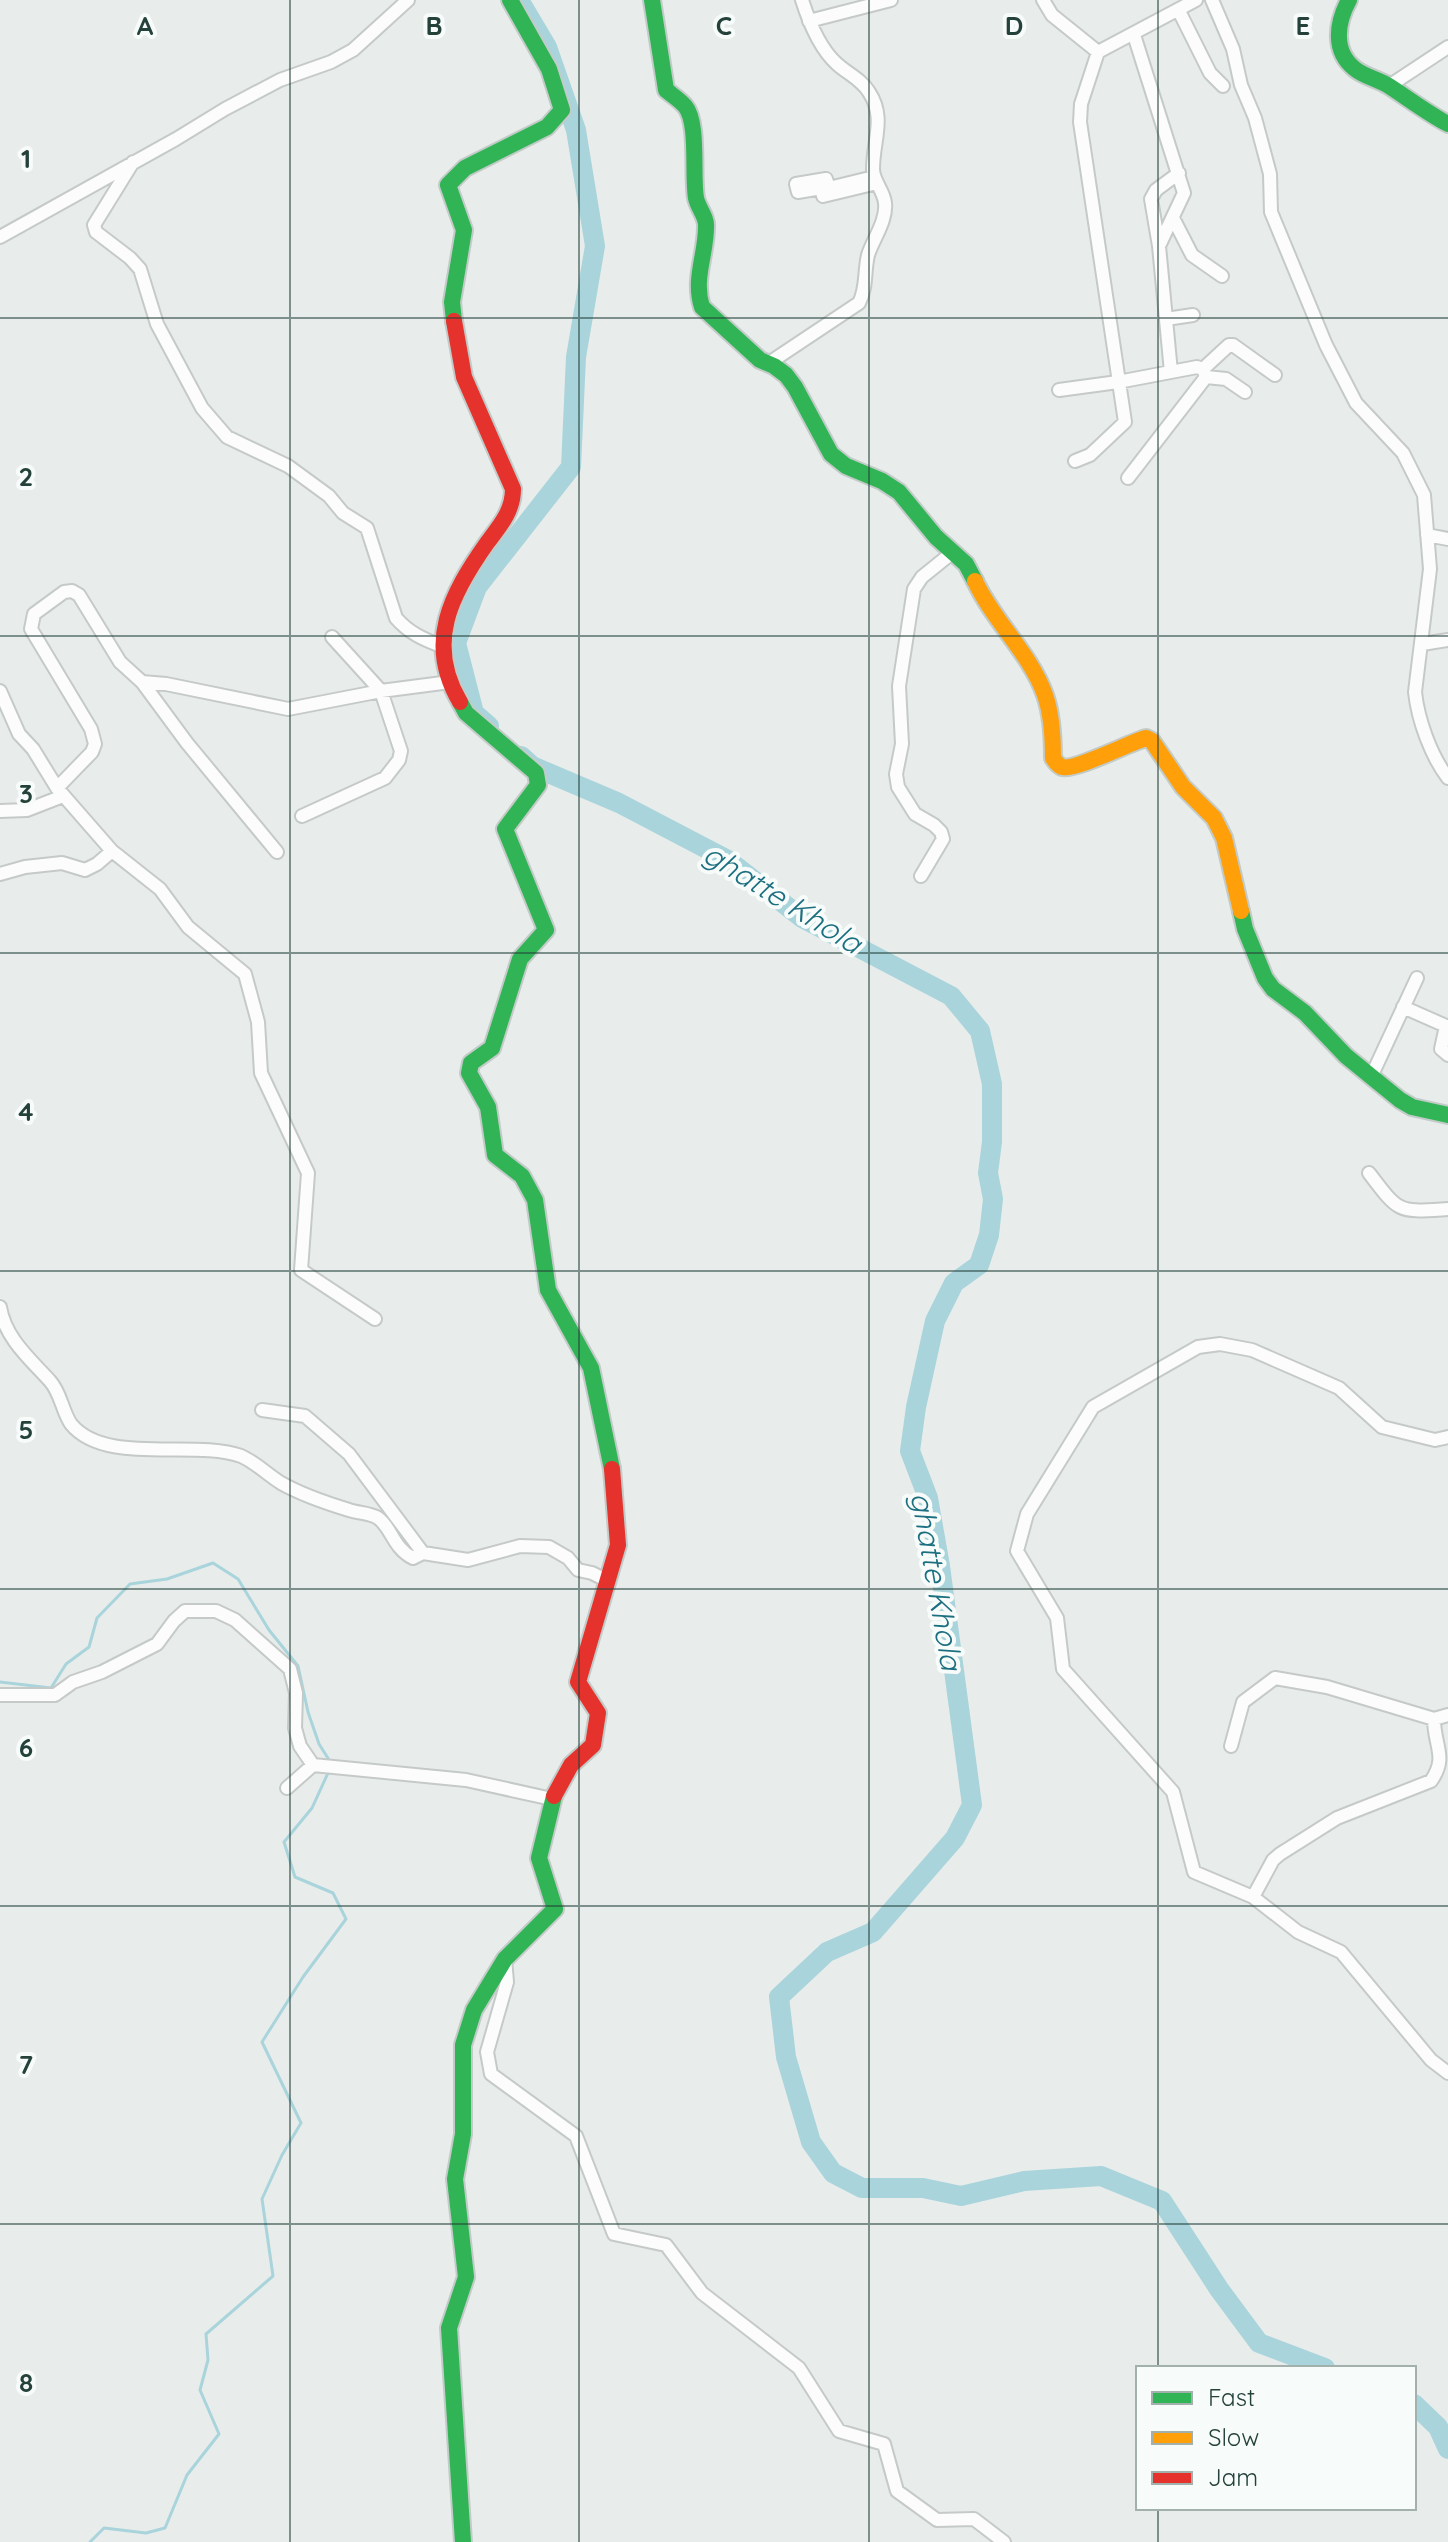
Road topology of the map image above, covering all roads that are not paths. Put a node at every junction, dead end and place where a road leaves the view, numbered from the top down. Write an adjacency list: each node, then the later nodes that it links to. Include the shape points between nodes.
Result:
1 (408, 0): 18 (street, via 353,50 280,80)
2 (510, 0): 42 (street, via 549,69 562,110 547,127 465,168 448,185 464,230 452,302 458,353 513,489 513,502 450,607)
3 (652, 0): 27 (street, via 666,90 687,108 692,122 693,179 707,224 698,295 702,307 731,335)
4 (802, 0): 11 (street)
5 (891, 0): 11 (street)
6 (1043, 0): 14 (street, via 1052,15)
7 (1196, 0): 10 (street)
8 (1212, 0): 36 (street, via 1255,118 1277,230 1356,403 1394,440 1424,495)
9 (1349, 0): 16 (street, via 1337,32 1344,59)
10 (1179, 11): 12 (street); 15 (street, via 1210,73)
11 (809, 21): 20 (street, via 827,53 859,79 876,105)
12 (1134, 35): 14 (street); 19 (street)
13 (1448, 47): 16 (street)
14 (1098, 52): 31 (street, via 1080,122)
15 (1223, 86)
16 (1389, 86): 17 (street)
17 (1448, 124)
18 (133, 162): 22 (street); 42 (street, via 94,225 140,269 157,324 202,408 227,437 288,466 367,528 396,618 418,637)
19 (1179, 173): 21 (street, via 1184,193); 23 (street, via 1151,199)
20 (876, 180): 20 (street, via 829,188 826,179 796,184 798,192 821,188 823,196); 27 (street, via 884,215 868,256 859,303)
21 (1173, 218): 23 (street); 24 (street, via 1192,255)
22 (0, 237)
23 (1159, 246): 26 (street)
24 (1222, 276)
25 (1193, 315): 26 (street)
26 (1166, 319): 28 (street)
27 (769, 363): 38 (street, via 798,391 841,465 898,491)
28 (1171, 372): 29 (street, via 1197,367); 31 (street)
29 (1204, 373): 30 (street, via 1233,345); 33 (street); 35 (street)
30 (1275, 375)
31 (1118, 382): 32 (street); 34 (street, via 1125,422 1090,455)
32 (1059, 390)
33 (1245, 392)
34 (1075, 461)
35 (1128, 478)
36 (1427, 535): 37 (street); 41 (street, via 1430,569)
37 (1448, 539)
38 (953, 552): 54 (street, via 914,589 899,686 898,787 915,814 934,825 943,839); 58 (street, via 1036,672 1051,707 1057,764 1078,766 1125,744 1152,741 1224,838 1245,929 1265,978)
39 (332, 637): 46 (street)
40 (1448, 640): 41 (street)
41 (1422, 644): 47 (street, via 1416,702)
42 (441, 646): 44 (street)
43 (142, 682): 46 (street, via 288,709); 48 (street, via 109,647 76,592 64,592 34,614 31,629 95,744); 52 (street)
44 (450, 682): 46 (street); 67 (street, via 466,713 536,773 538,785 505,829 546,930 520,959 492,1048 471,1063 469,1073 488,1107 495,1155 522,1176 535,1200 548,1290 591,1368 612,1468 618,1545)
45 (0, 691): 48 (street, via 19,734)
46 (381, 691): 50 (street, via 401,751 399,760 385,778)
47 (1448, 778)
48 (60, 792): 49 (street, via 27,810); 51 (street)
49 (0, 811)
50 (302, 816)
51 (112, 851): 53 (street, via 85,870 62,863); 63 (street, via 160,889 188,927 245,974 258,1022 261,1073 308,1173 301,1270)
52 (277, 852)
53 (0, 874)
54 (921, 876)
55 (1417, 978): 56 (street)
56 (1403, 1007): 57 (street, via 1446,1026 1441,1049); 58 (street)
57 (1448, 1055)
58 (1371, 1077): 59 (street, via 1412,1107)
59 (1448, 1115)
60 (1369, 1173): 61 (street, via 1397,1207 1413,1212)
61 (1448, 1209)
62 (0, 1307): 66 (street, via 18,1346 53,1385 70,1423 84,1434 106,1444 145,1450 194,1448 241,1456 282,1484 378,1517 403,1553 413,1558)
63 (375, 1319)
64 (262, 1410): 66 (street, via 305,1416 349,1454)
65 (1448, 1437): 75 (street, via 1435,1440 1382,1427 1339,1388 1252,1350 1220,1344 1198,1347 1093,1407 1027,1514 1017,1551 1057,1618 1063,1669 1173,1792 1194,1872)
66 (423, 1553): 67 (street, via 468,1560 520,1546 549,1547 578,1570)
67 (608, 1581): 74 (street, via 578,1682 598,1713 593,1745 571,1765)
68 (0, 1695): 72 (street, via 55,1695 157,1644 185,1611 216,1611 235,1620 290,1669 295,1728)
69 (1448, 1715): 70 (street)
70 (1434, 1719): 71 (street, via 1327,1687 1275,1678 1243,1702); 75 (street, via 1442,1756 1431,1781 1337,1818 1280,1854)
71 (1231, 1746)
72 (313, 1765): 73 (street); 74 (street, via 466,1780)
73 (287, 1788)
74 (552, 1799): 76 (street, via 539,1858 555,1909)
75 (1253, 1897): 77 (street, via 1298,1932 1341,1952 1431,2060)
76 (505, 1959): 78 (street, via 474,2010 463,2045 463,2134 455,2179 466,2277 449,2328); 79 (street, via 507,1982 487,2052 491,2074 576,2136 614,2234 666,2245 702,2293 799,2368 839,2431 884,2444 897,2491 937,2520 974,2519)
77 (1448, 2073)
78 (463, 2542)
79 (1004, 2542)

